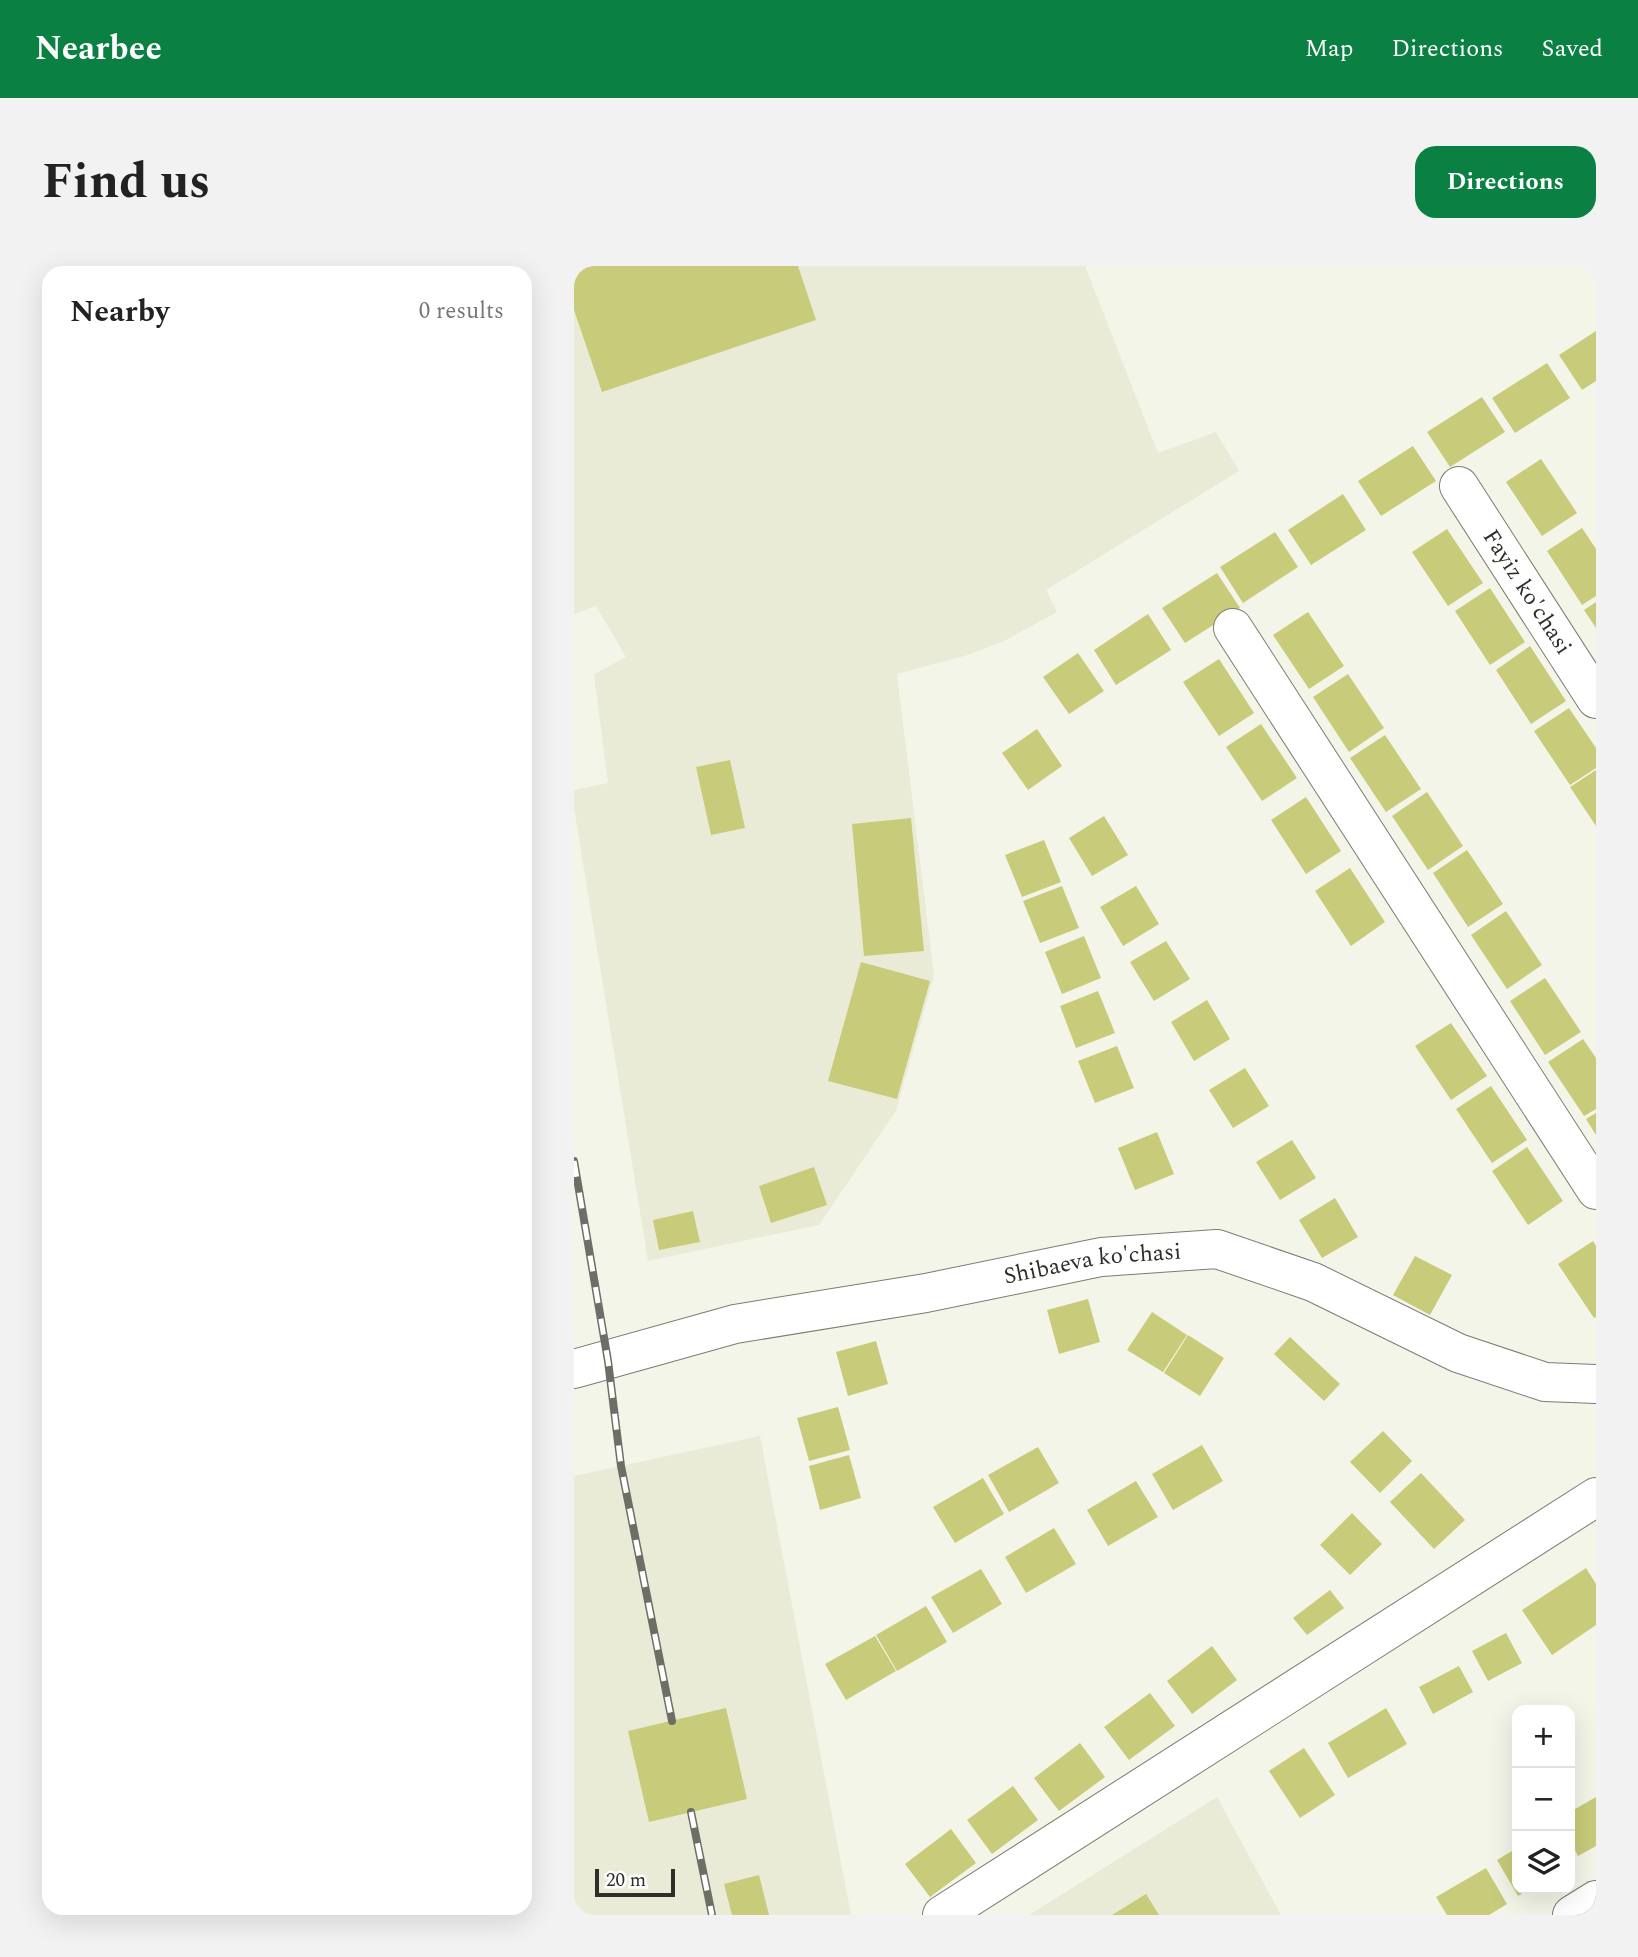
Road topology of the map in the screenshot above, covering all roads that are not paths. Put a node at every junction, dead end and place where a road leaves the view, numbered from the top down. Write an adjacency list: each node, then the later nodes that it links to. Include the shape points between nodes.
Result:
1 (1460, 486): 3 (street, Fayiz ko'chasi)
2 (1233, 628): 4 (street)
3 (1596, 699)
4 (1596, 1190)
5 (574, 1369): 6 (street, Shibaeva ko'chasi, via 735,1324 926,1293 1101,1257 1217,1249 1313,1282 1458,1353 1545,1382)
6 (1596, 1384)
7 (1596, 1497): 9 (street)
8 (1596, 1900): 10 (street)
9 (942, 1915)
10 (1572, 1915)

